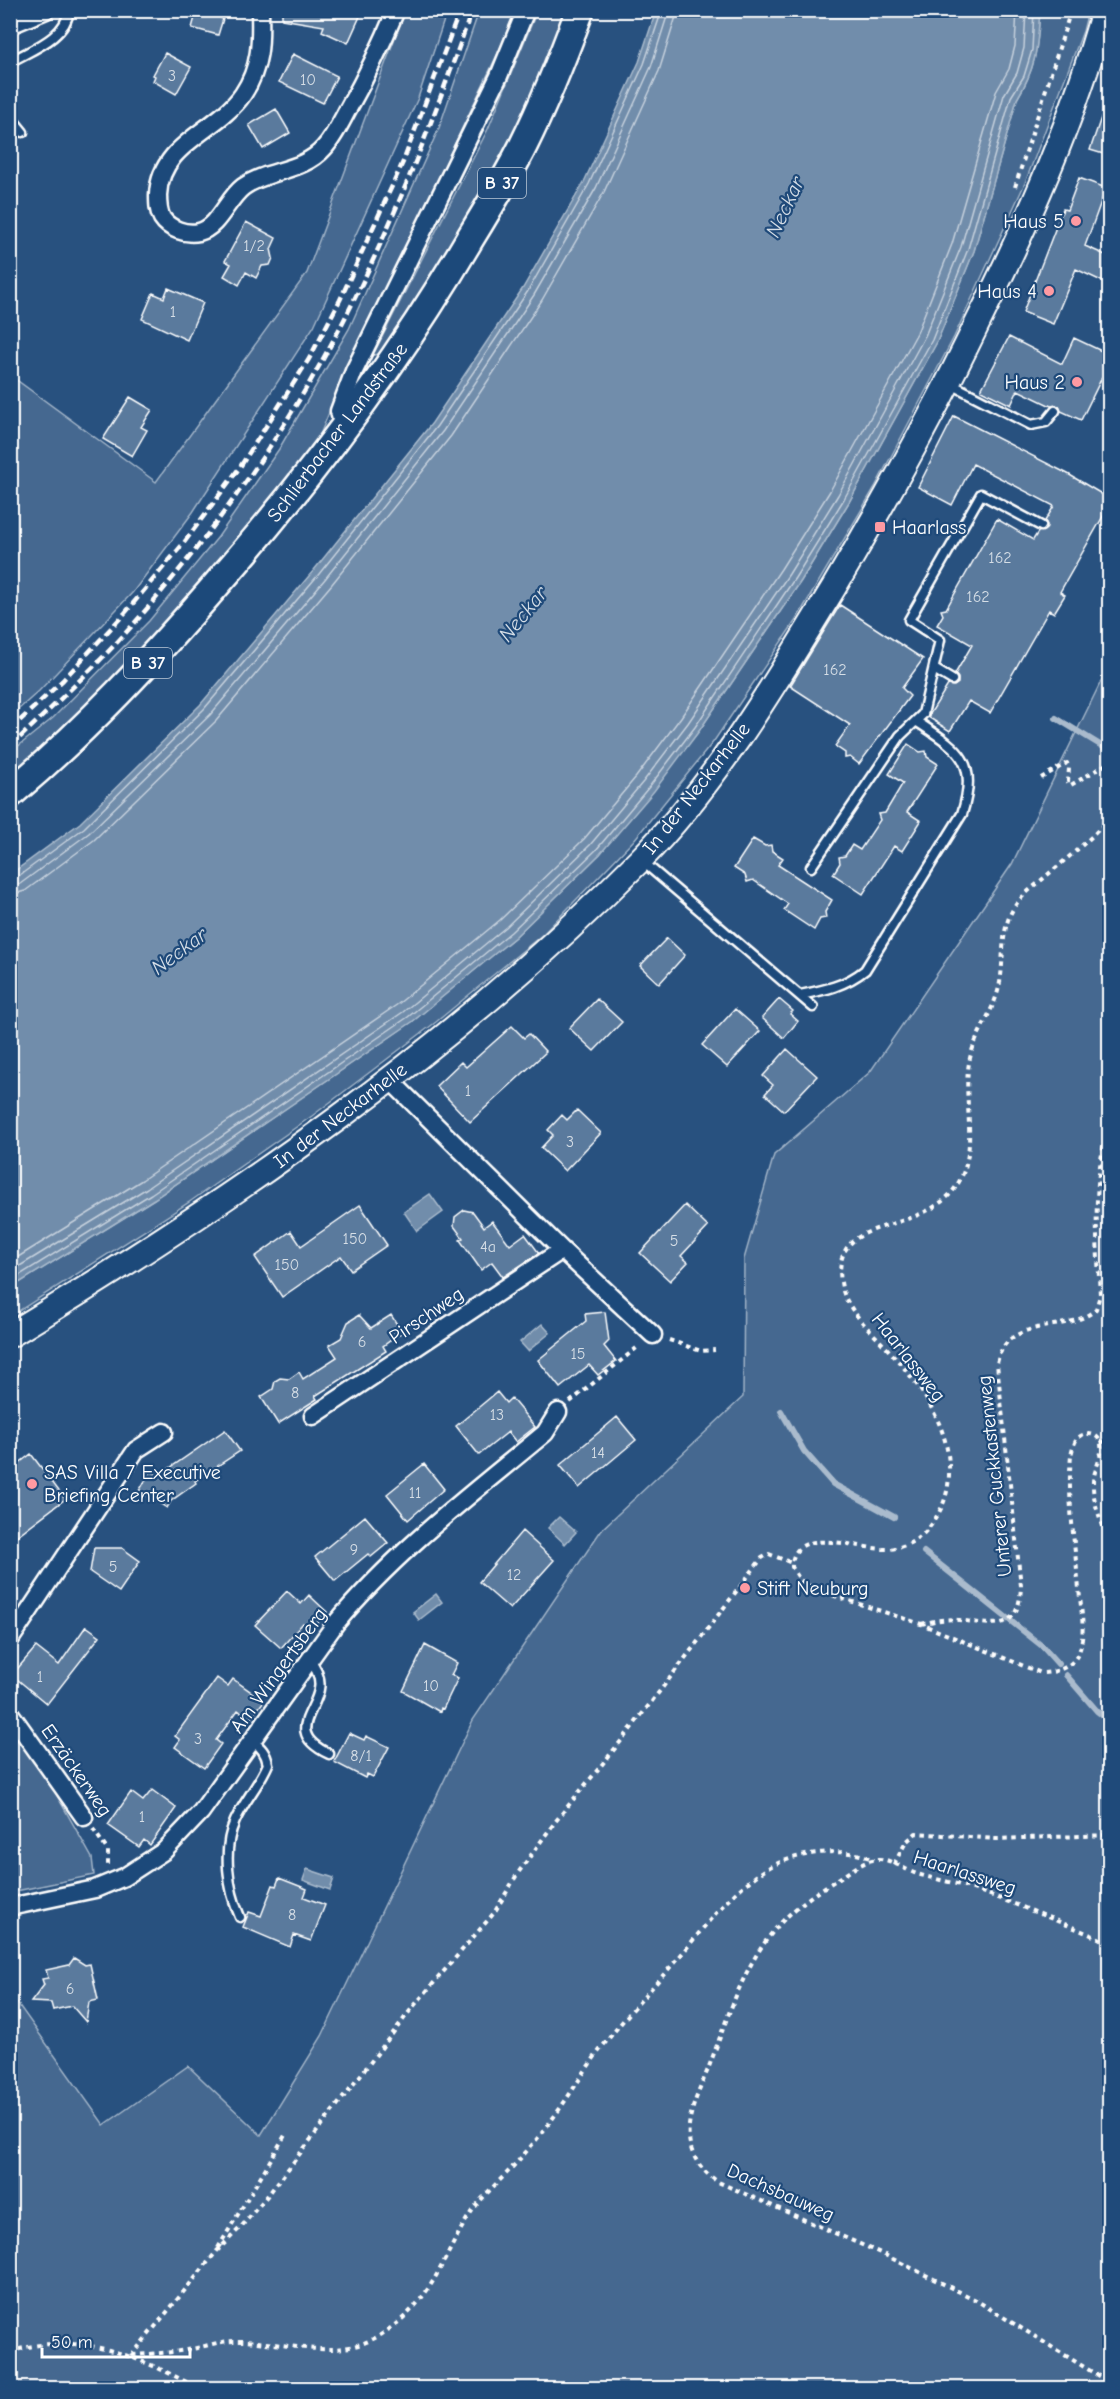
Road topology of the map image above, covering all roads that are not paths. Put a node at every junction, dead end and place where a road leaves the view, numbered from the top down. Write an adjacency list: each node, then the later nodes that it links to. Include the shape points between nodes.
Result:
1 (46, 10): 8 (street)
2 (69, 10): 9 (lane, via 57,34)
3 (260, 10): 4 (street, via 260,51 247,88 228,112 183,146 163,174 160,212 166,222 183,231 206,229 240,189 310,160 325,147 362,84)
4 (396, 10)
5 (526, 10): 14 (street, via 495,86 354,371 339,411)
6 (580, 10): 14 (main road, Schlierbacher Landstraße / B 37, via 552,84 492,201 408,338)
7 (1104, 10): 12 (main road, In der Neckarhelle, via 1085,75 1048,171)
8 (10, 25)
9 (10, 62)
10 (10, 116): 11 (lane)
11 (23, 132)
12 (948, 382): 13 (lane, via 1031,425 1046,422); 20 (main road, In der Neckarhelle, via 805,634 723,758)
13 (1055, 411)
14 (343, 428): 19 (main road, Schlierbacher Landstraße / B 37, via 273,520 154,657 60,752)
15 (1041, 526): 16 (lane, via 981,494 909,620 940,640)
16 (934, 669): 17 (lane); 18 (lane, via 923,714)
17 (952, 680)
18 (916, 721): 21 (lane, via 900,736); 22 (lane, via 960,752 968,775 968,795 962,814 865,970 837,987)
19 (10, 794)
20 (641, 859): 22 (lane); 24 (main road, In der Neckarhelle, via 495,995)
21 (811, 867)
22 (800, 995): 23 (lane)
23 (813, 1007)
24 (390, 1080): 25 (street); 26 (main road, In der Neckarhelle, via 273,1166)
25 (562, 1250): 27 (street); 29 (street, Pirschweg)
26 (10, 1335)
27 (646, 1340)
28 (558, 1412): 32 (street, Am Wingertsberg, via 545,1433 380,1574)
29 (313, 1416)
30 (164, 1432): 31 (street, via 136,1449)
31 (10, 1640)
32 (309, 1660): 34 (street, Am Wingertsberg); 35 (lane, via 316,1668 321,1690 305,1726 317,1748)
33 (10, 1713): 36 (street, Erzäckerweg)
34 (252, 1741): 37 (street, Am Wingertsberg, via 201,1812 171,1845 150,1861 95,1889); 38 (lane, via 261,1747 267,1764 229,1838 231,1890)
35 (329, 1754)
36 (84, 1817)
37 (10, 1907)
38 (240, 1917)

